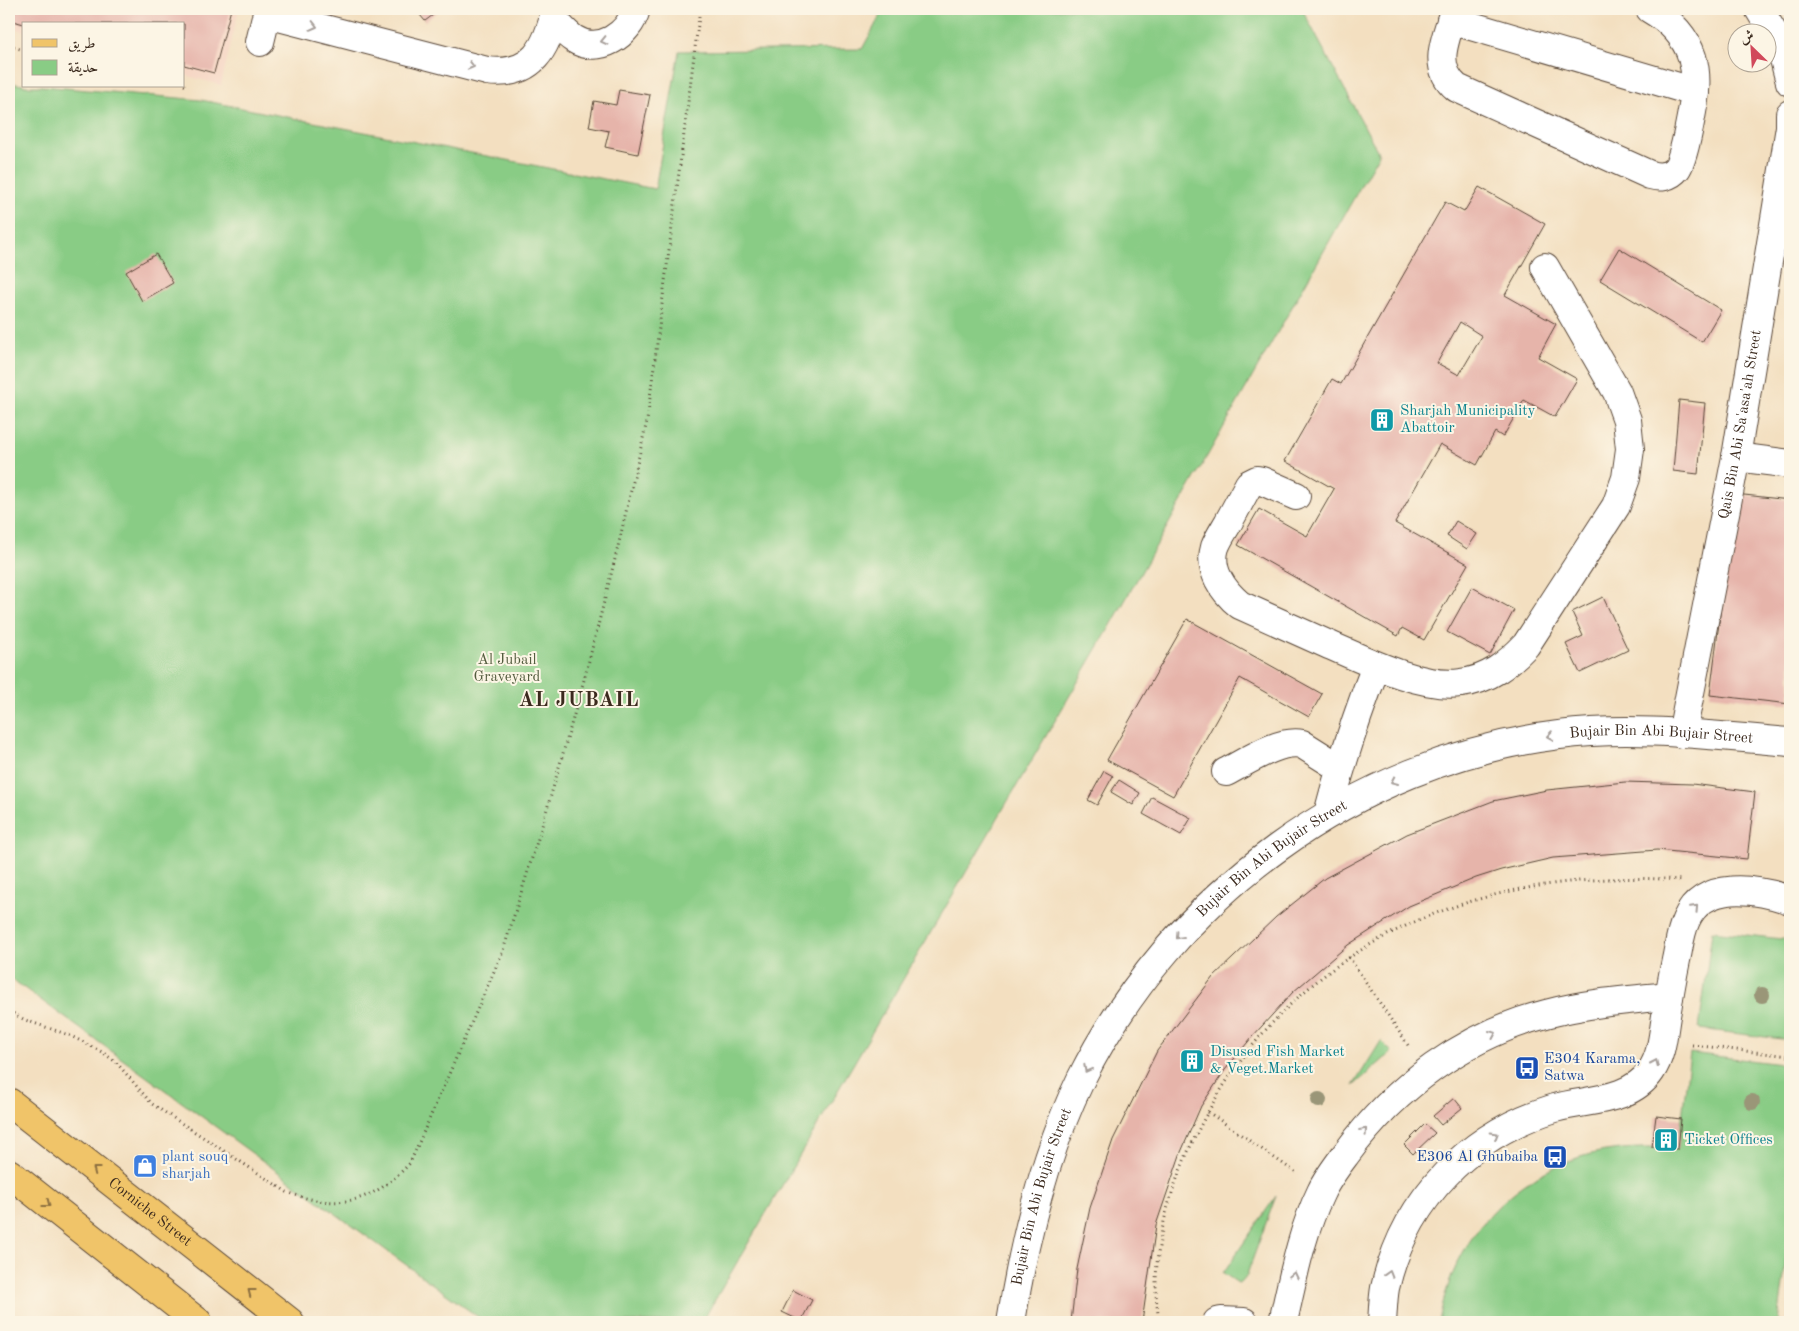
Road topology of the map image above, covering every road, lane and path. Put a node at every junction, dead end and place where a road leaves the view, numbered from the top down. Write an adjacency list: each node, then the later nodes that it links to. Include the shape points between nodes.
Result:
1 (636, 9): 6 (street, one-way to 6, via 628,28 617,38 604,43 575,39)
2 (700, 9): 30 (path, via 647,421 617,551 584,680 504,951 410,1163 384,1187 367,1196 328,1203 307,1200 287,1192 152,1104 116,1062 102,1052)
3 (1650, 9): 12 (street, via 1663,16 1685,42 1692,58)
4 (1759, 9): 11 (street, via 1780,44)
5 (267, 11): 6 (street, one-way to 6, via 499,72 517,69 533,60 547,40); 8 (street)
6 (554, 14)
7 (1453, 14): 12 (street); 12 (street, via 1441,60 1445,76 1456,88 1650,175 1664,177 1681,163)
8 (260, 42)
9 (9, 46): 10 (path)
10 (22, 49)
11 (1790, 82)
12 (1695, 92)
13 (1790, 114): 14 (street, Qais Bin Abi Sa'asa'ah Street)
14 (1790, 127): 15 (street, Qais Bin Abi Sa'asa'ah Street)
15 (1781, 234): 17 (street, Qais Bin Abi Sa'asa'ah Street)
16 (1545, 267): 20 (street, via 1617,392 1627,420 1630,449 1626,478 1616,506 1526,645 1508,663 1486,676 1462,683 1437,684)
17 (1736, 457): 18 (street); 21 (street, Qais Bin Abi Sa'asa'ah Street)
18 (1790, 464)
19 (1296, 496): 20 (street, via 1262,481 1249,484 1215,548 1216,574 1221,586 1240,605)
20 (1376, 666): 23 (street)
21 (1682, 734): 22 (street, Bujair Bin Abi Bujair Street); 25 (street, Bujair Bin Abi Bujair Street, one-way to 25, via 1559,735 1479,750 1401,777)
22 (1790, 742)
23 (1340, 768): 24 (street, via 1295,742 1280,745); 25 (street)
24 (1226, 772)
25 (1328, 814): 40 (street, Bujair Bin Abi Bujair Street, one-way to 40, via 1229,886 1146,975 1122,1008 1065,1115 1026,1245)
26 (1686, 880): 28 (path, via 1640,877 1593,879 1539,886 1482,899 1437,912 1400,928)
27 (1790, 900): 29 (street, one-way to 27, via 1686,919 1703,900 1714,893 1736,890)
28 (1349, 957): 33 (path); 35 (path, via 1309,986 1274,1020 1242,1058)
29 (1669, 996): 33 (street, one-way to 29, via 1488,1036 1545,1014 1578,1006); 45 (street, one-way to 29, via 1385,1289 1398,1248 1418,1208 1445,1174 1478,1145 1516,1122 1557,1108 1600,1100 1638,1084 1651,1071 1658,1056)
30 (9, 1011)
31 (1686, 1044): 32 (path)
32 (1790, 1056)
33 (1426, 1071): 37 (street, one-way to 33, via 1357,1139 1399,1094)
34 (9, 1102): 39 (main road, Corniche Street, one-way to 34)
35 (1208, 1112): 37 (path); 41 (path, via 1191,1144 1162,1227 1156,1292)
36 (9, 1173): 38 (main road, one-way to 38)
37 (1321, 1191): 44 (street, one-way to 37, via 1299,1252)
38 (198, 1322)
39 (290, 1322)
40 (1011, 1322)
41 (1159, 1322)
42 (1217, 1322): 43 (street)
43 (1244, 1322)
44 (1283, 1322)
45 (1382, 1322)

